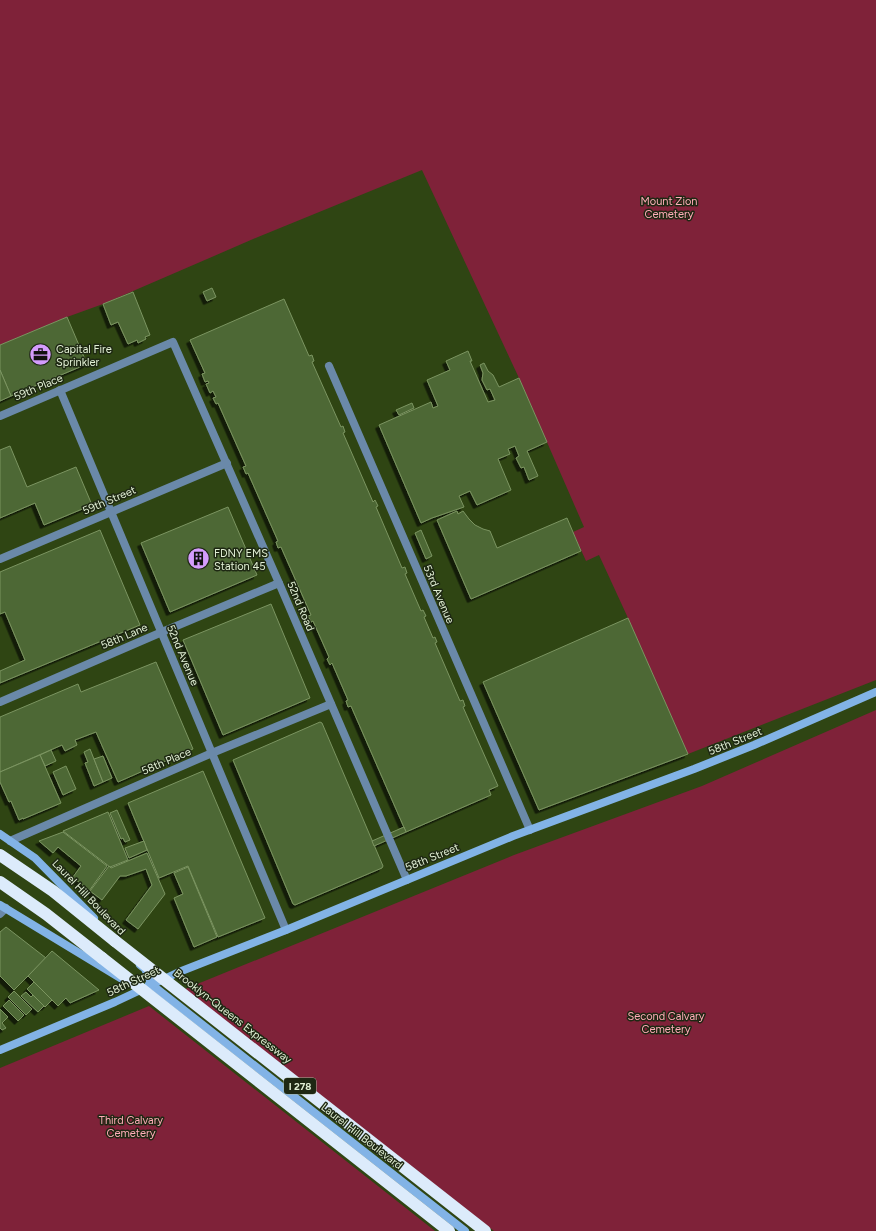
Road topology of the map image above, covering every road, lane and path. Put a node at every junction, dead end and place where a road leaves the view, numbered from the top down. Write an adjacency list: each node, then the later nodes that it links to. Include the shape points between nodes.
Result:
1 (173, 342): 3 (street, 59th Place); 5 (street, 52nd Road)
2 (329, 366): 14 (street, 53rd Avenue)
3 (60, 390): 4 (street, 59th Place); 6 (street, 52nd Avenue)
4 (0, 416)
5 (227, 463): 6 (street, 59th Street); 8 (street, 52nd Road)
6 (111, 511): 7 (street, 59th Street); 9 (street, 52nd Avenue)
7 (0, 559)
8 (279, 583): 9 (street, 58th Lane); 12 (street, 52nd Road)
9 (162, 632): 11 (street, 58th Lane); 13 (street, 52nd Avenue)
10 (876, 692): 14 (main road, 58th Street, via 687,772)
11 (0, 702)
12 (331, 704): 13 (street, 58th Place); 18 (street, 52nd Road)
13 (212, 753): 16 (street, 58th Place); 21 (street, 52nd Avenue)
14 (530, 830): 18 (main road, 58th Street)
15 (0, 834): 16 (main road, Laurel Hill Boulevard)
16 (10, 841): 22 (main road, Laurel Hill Boulevard, via 44,867 145,970)
17 (0, 855): 26 (highway, Brooklyn-Queens Expressway / I 278, bridge, via 53,891)
18 (407, 880): 21 (main road, 58th Street)
19 (0, 882): 24 (highway, I 278, bridge, via 46,914)
20 (2, 909): 22 (main road, Laurel Hill Boulevard, via 120,978)
21 (286, 930): 22 (main road, 58th Street, via 178,972)
22 (152, 985): 23 (main road, 58th Street); 25 (main road, Laurel Hill Boulevard)
23 (0, 1050)
24 (449, 1231)
25 (465, 1231)
26 (485, 1231)

